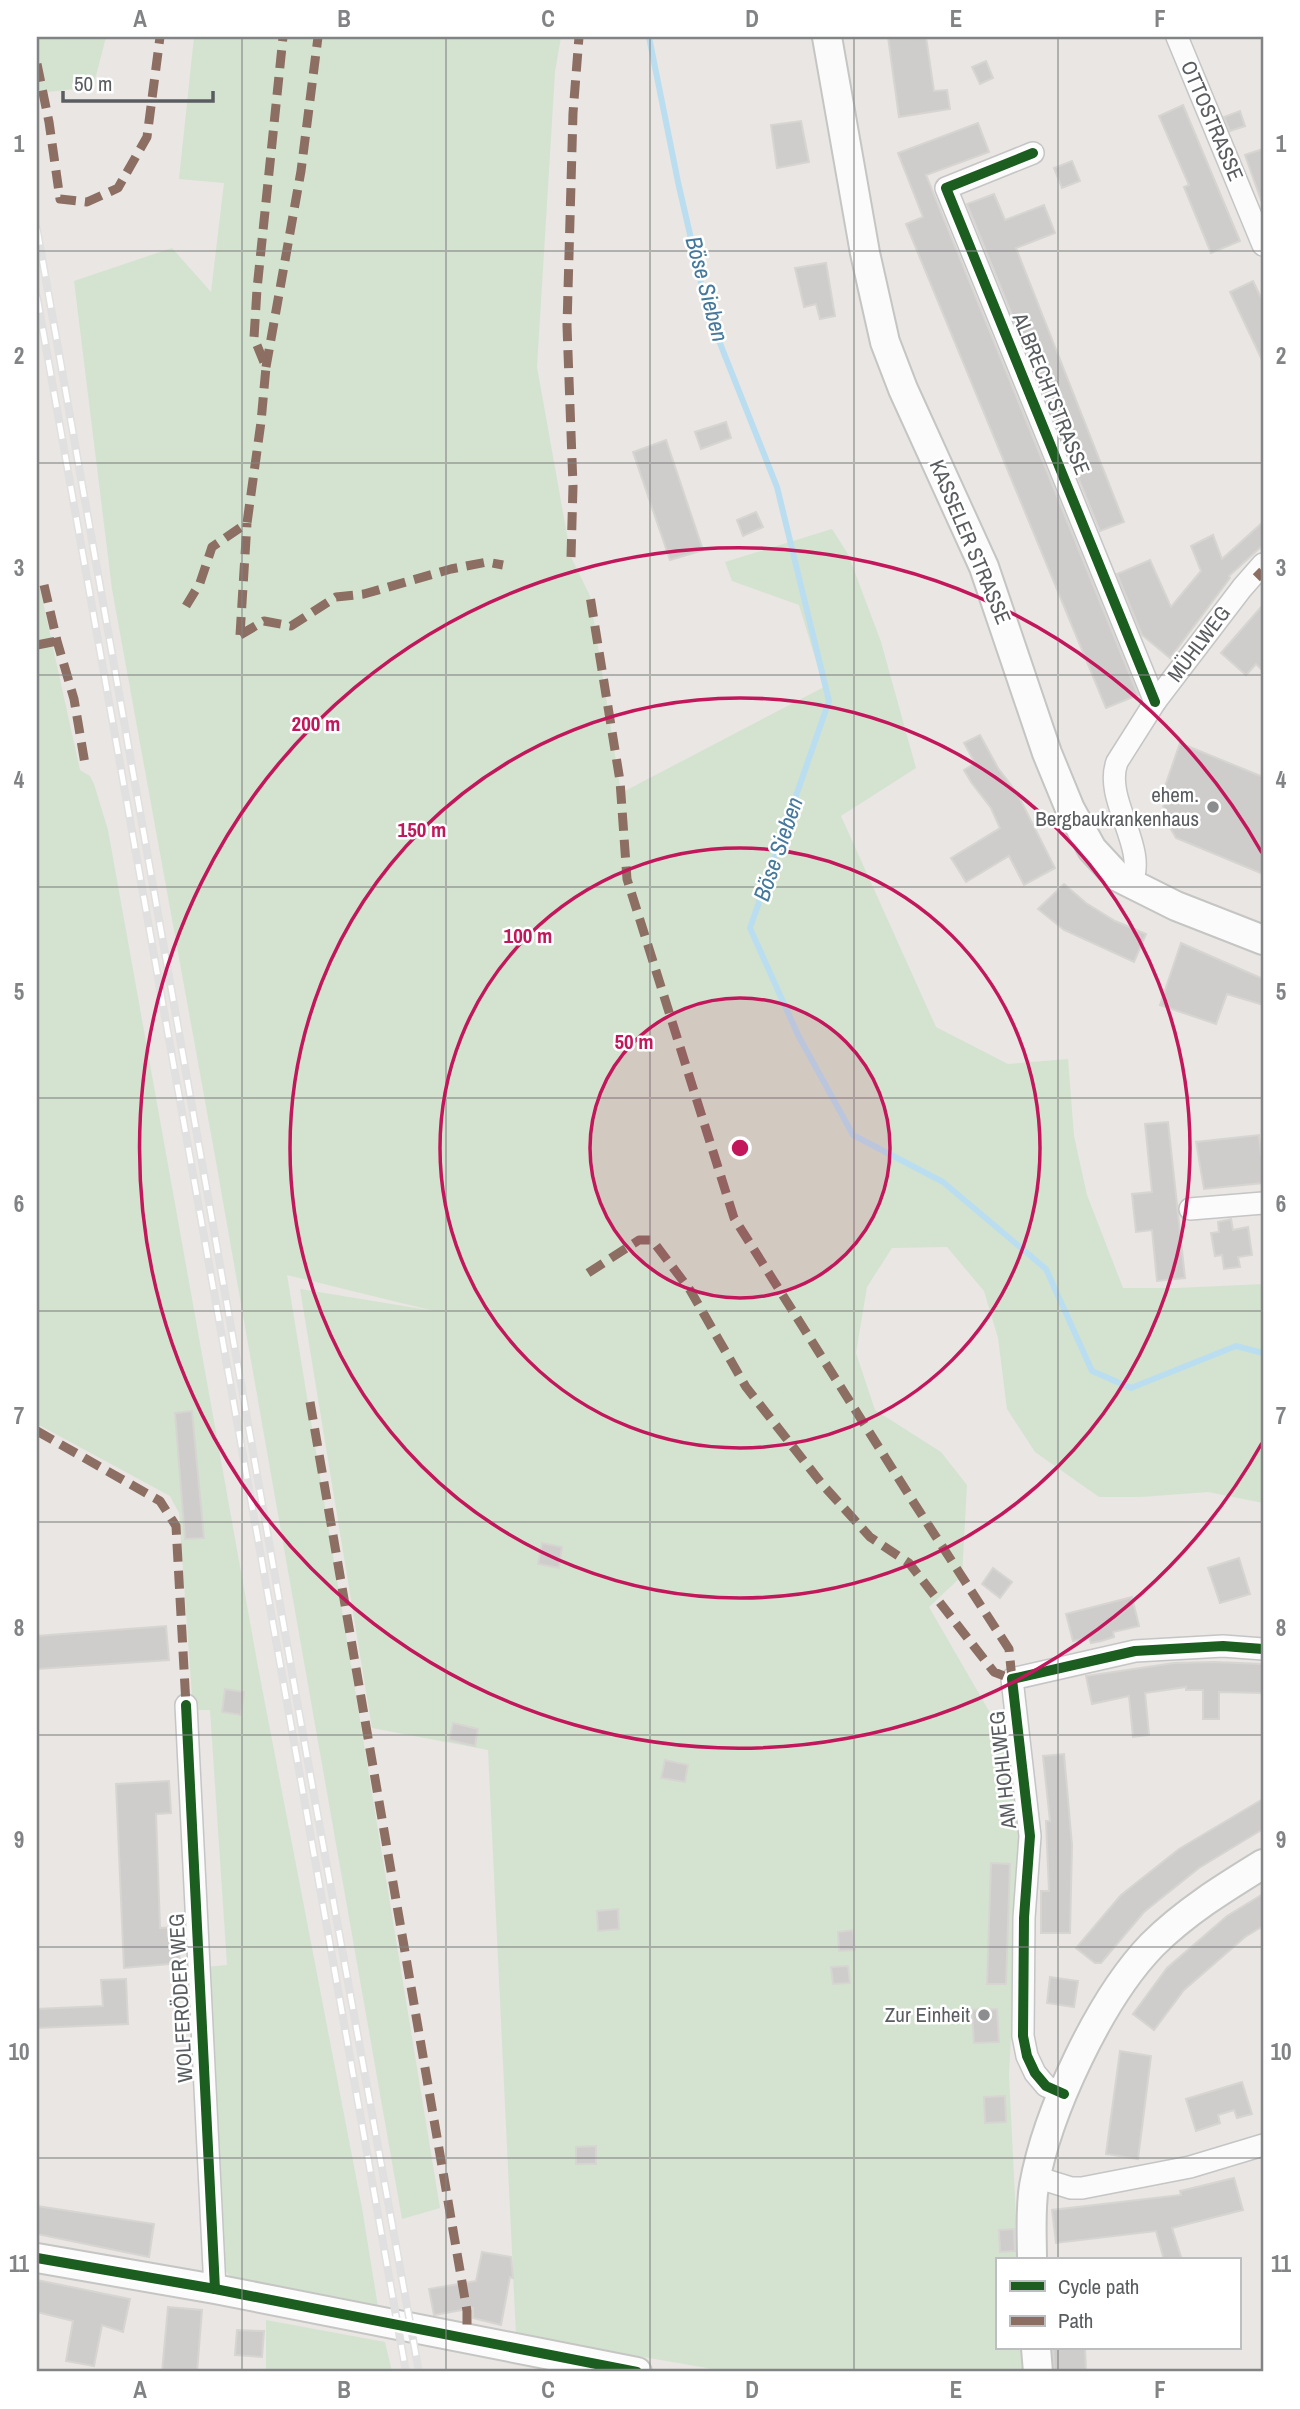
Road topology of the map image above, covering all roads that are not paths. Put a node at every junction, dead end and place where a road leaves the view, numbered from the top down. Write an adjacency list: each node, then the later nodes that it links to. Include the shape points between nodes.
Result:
1 (827, 37): 7 (main road, KASSELER STRASSE, via 877,310 895,370 984,567 1070,809 1099,859)
2 (1177, 37): 4 (street, OTTOSTRASSE)
3 (1034, 153): 6 (street, ALBRECHTSTRASSE, via 947,188)
4 (1263, 245)
5 (1263, 565): 6 (street, MÜHLWEG)
6 (1155, 702): 7 (street, MÜHLWEG, via 1114,772 1136,868)
7 (1131, 884): 8 (main road, KASSELER STRASSE)
8 (1263, 940)
9 (1263, 1203): 10 (street)
10 (1190, 1209)
11 (1263, 1649): 14 (street, AM HOHLWEG, via 1223,1646 1135,1651 1012,1679 1030,1836 1023,2036 1037,2077)
12 (186, 1705): 19 (street, WOLFERÖDER WEG)
13 (1263, 1864): 14 (main road, via 1192,1910 1140,1959 1096,2024)
14 (1063, 2094): 16 (main road)
15 (1263, 2145): 16 (street, via 1180,2169 1079,2188)
16 (1036, 2177): 18 (main road)
17 (37, 2258): 19 (main road)
18 (1032, 2258)
19 (215, 2289): 21 (main road)
20 (1036, 2350): 22 (main road)
21 (637, 2372)
22 (1038, 2372)

